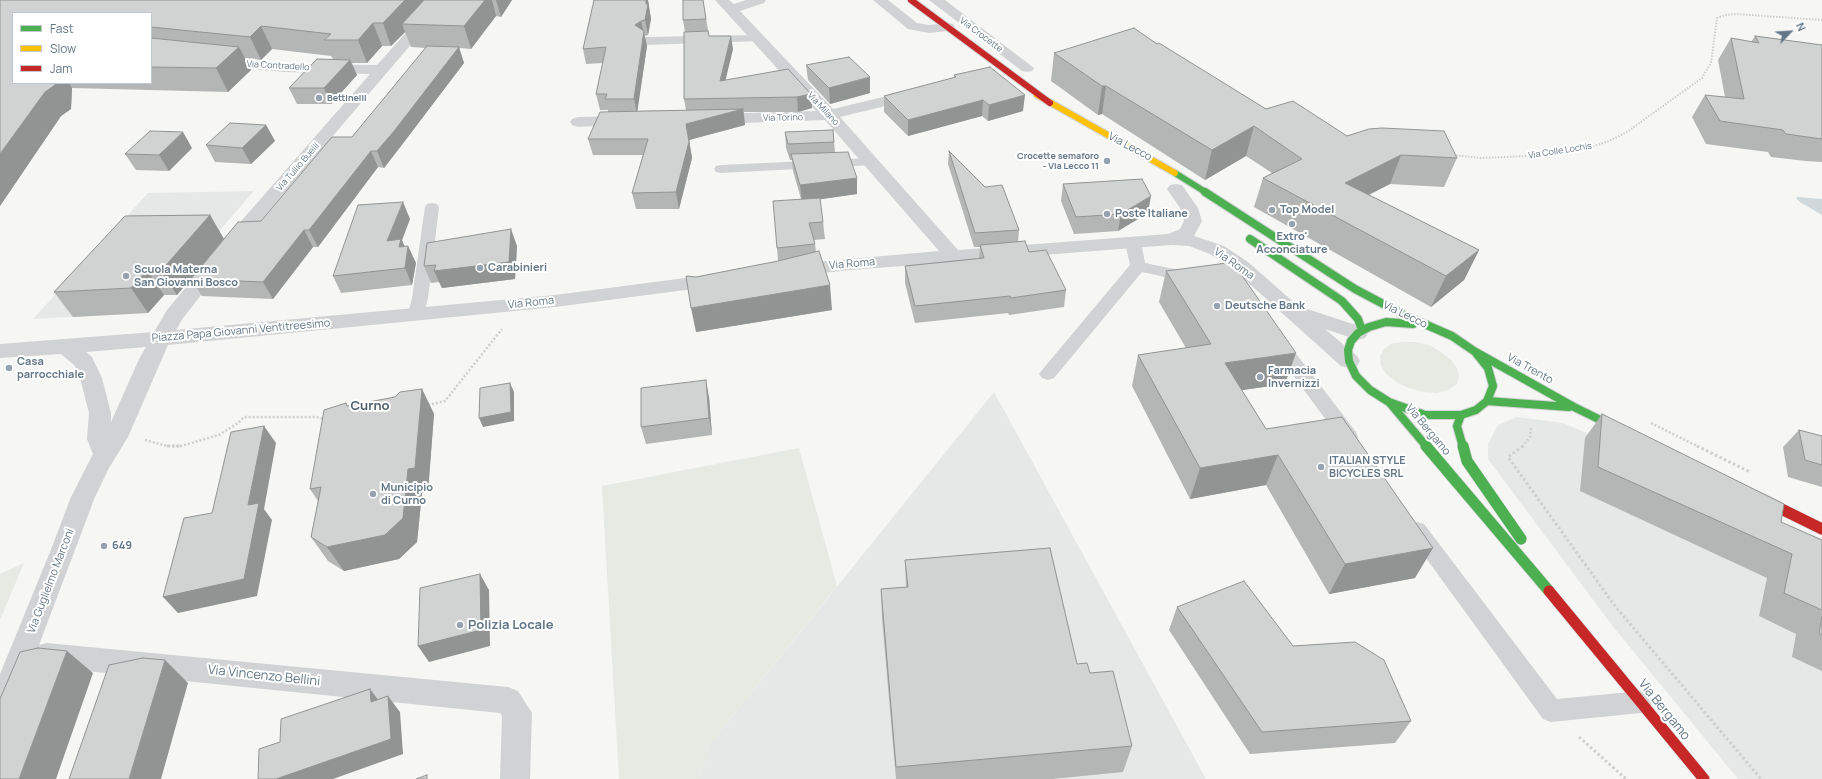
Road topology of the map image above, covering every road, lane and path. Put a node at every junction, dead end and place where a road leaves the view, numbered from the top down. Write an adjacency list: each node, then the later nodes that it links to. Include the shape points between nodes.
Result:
1 (442, 0): 13 (street, Via Tullio Buelli)
2 (760, 0): 6 (street, Via Milano)
3 (880, 0): 8 (street, via 913,26 929,29)
4 (911, 0): 8 (main road, Via Lecco)
5 (936, 0): 12 (street, Via Crocette)
6 (726, 5): 9 (street, Via Milano)
7 (1822, 20): 20 (path, Via Colle Lochis, via 1736,14 1717,18 1711,63 1702,78 1627,132 1609,141 1588,148 1527,156 1481,158)
8 (948, 27): 15 (main road, Via Lecco)
9 (758, 39): 10 (lane); 16 (street, Via Milano)
10 (645, 41)
11 (201, 60): 13 (street, Via Contradello, via 285,68)
12 (1027, 68)
13 (382, 70): 42 (street, Via Tullio Buelli, via 249,224 174,315)
14 (929, 91): 16 (street, Via Torino)
15 (1037, 94): 21 (main road, Via Lecco); 40 (main road, Via Lecco, via 1156,161 1355,289)
16 (830, 115): 17 (street, Via Torino); 22 (street, Via Milano)
17 (704, 120)
18 (641, 121): 19 (street)
19 (578, 122)
20 (1449, 155)
21 (1127, 157)
22 (870, 162): 23 (lane); 30 (street, Via Milano)
23 (721, 169)
24 (1173, 187): 25 (main road); 28 (street, Via Roma, via 1189,208 1193,221 1187,233)
25 (1195, 202)
26 (432, 207): 37 (lane)
27 (1241, 233): 41 (main road, via 1342,301 1358,319)
28 (1171, 239): 29 (street, Via Roma); 36 (street, Via Roma, via 1201,243 1221,253 1241,266)
29 (1133, 242): 30 (street, Via Roma); 31 (lane)
30 (953, 256): 32 (street, Via Roma, via 851,264)
31 (1138, 266): 33 (lane); 47 (lane)
32 (778, 275)
33 (1204, 281)
34 (732, 283): 35 (lane); 37 (street, Via Roma, via 603,293 555,301)
35 (700, 295)
36 (1289, 308): 41 (street, Via Roma); 46 (street, Via Roma)
37 (416, 314): 42 (street, Piazza Papa Giovanni Ventitreesimo)
38 (1265, 324): 57 (lane)
39 (504, 326): 50 (path, via 445,402)
40 (1431, 328): 41 (main road, Via Lecco, via 1409,323 1386,322); 45 (main road, Via Trento, via 1452,336)
41 (1360, 331): 46 (main road, via 1351,341 1348,350)
42 (160, 339): 43 (street, Piazza Papa Giovanni Ventitreesimo); 58 (street, Via Guglielmo Marconi, via 116,437)
43 (66, 346): 44 (street); 58 (street, via 84,362 91,378 100,413 99,439)
44 (0, 351)
45 (1474, 351): 48 (main road, Via Trento, via 1488,368 1493,386); 51 (main road, Via Trento)
46 (1349, 361): 49 (main road, Via Roma, via 1356,376 1370,390)
47 (1048, 374)
48 (1487, 401): 51 (main road, Via Trento); 52 (main road, via 1476,410)
49 (1389, 402): 52 (main road, Via Bergamo, via 1425,414); 64 (main road, Via Bergamo)
50 (422, 407)
51 (1574, 407): 55 (main road, Via Trento)
52 (1461, 415): 62 (main road, Via Bergamo, via 1458,426 1467,461)
53 (329, 420): 56 (path, via 316,417 244,417 219,435 181,446 167,446)
54 (1531, 425): 72 (path, via 1530,437 1520,449 1508,457 1615,606)
55 (1631, 435)
56 (142, 439)
57 (1359, 451)
58 (105, 454): 65 (street, Via Guglielmo Marconi, via 83,497)
59 (1751, 494): 61 (main road)
60 (1404, 513): 68 (lane)
61 (1822, 529)
62 (1526, 546)
63 (1540, 566): 64 (main road, Via Bergamo)
64 (1604, 657): 66 (main road, Via Bergamo)
65 (20, 661): 67 (street, Via Guglielmo Marconi); 69 (street, Via Vincenzo Bellini, via 44,655 508,700 517,713)
66 (1641, 702): 68 (lane); 71 (main road, Via Bergamo)
67 (0, 709)
68 (1551, 711): 70 (path)
69 (515, 779)
70 (1626, 779)
71 (1704, 779)
72 (1761, 779)

